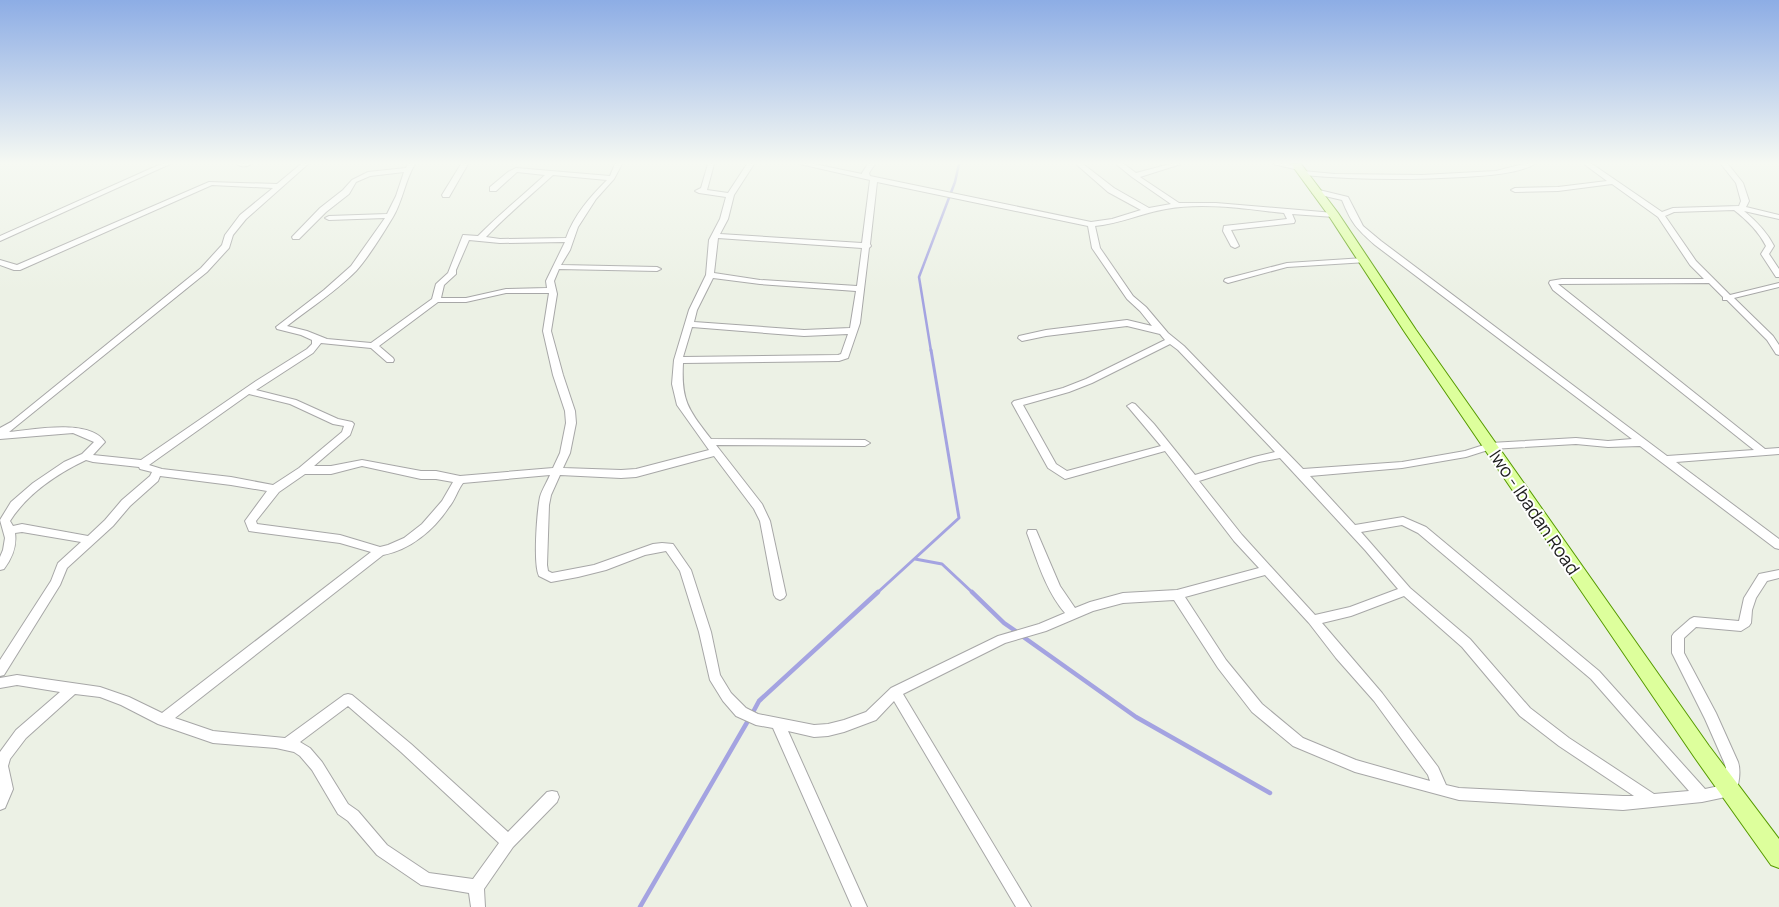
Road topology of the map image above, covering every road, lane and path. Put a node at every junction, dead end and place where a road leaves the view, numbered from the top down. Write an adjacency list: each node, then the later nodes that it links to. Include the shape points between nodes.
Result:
1 (70, 206): 28 (street)
2 (158, 206): 34 (street, via 18,268)
3 (255, 206): 58 (street, via 232,229 226,246 204,270)
4 (328, 206): 27 (street)
5 (395, 206): 21 (street)
6 (515, 206): 29 (street)
7 (588, 206): 30 (street)
8 (727, 206): 26 (street)
9 (869, 206): 31 (street)
10 (1008, 206): 25 (street)
11 (1140, 206): 18 (street)
12 (1170, 206): 18 (street)
13 (1199, 206): 19 (street)
14 (1327, 206): 22 (main road, Iwo - Ibadan Road)
15 (1349, 206): 60 (street, via 1360,228 1378,243)
16 (1650, 206): 20 (street)
17 (1740, 208): 20 (street, via 1672,210); 23 (street); 38 (street, via 1768,240 1770,246 1765,254)
18 (1146, 210): 25 (street, via 1117,221)
19 (1287, 212): 22 (street); 32 (street, via 1291,221 1227,228)
20 (1661, 214): 40 (street, via 1683,250)
21 (390, 216): 24 (street); 50 (street, via 354,268 280,327 306,333)
22 (1334, 216): 33 (main road, Iwo - Ibadan Road)
23 (1779, 216)
24 (329, 218)
25 (1091, 224): 48 (street, via 1102,258 1130,299 1141,307)
26 (715, 236): 31 (street); 37 (street)
27 (296, 237)
28 (0, 239)
29 (480, 239): 30 (street); 45 (street, via 466,237 463,241 452,274 440,284)
30 (569, 240): 35 (street)
31 (867, 246): 42 (street)
32 (1235, 246)
33 (1364, 260): 39 (street, via 1287,265); 62 (main road, Iwo - Ibadan Road)
34 (0, 262)
35 (556, 267): 36 (street); 43 (street, via 550,281)
36 (657, 269)
37 (710, 275): 42 (street); 46 (street)
38 (1779, 275)
39 (1228, 281)
40 (1708, 281): 44 (street); 66 (street, via 1553,283 1597,322)
41 (1779, 285): 44 (street)
42 (860, 289): 47 (street)
43 (553, 290): 45 (street, via 506,291 466,300); 73 (street, via 547,330 571,423)
44 (1726, 298): 53 (street, via 1770,338)
45 (436, 300): 52 (street)
46 (688, 324): 47 (street, via 804,333); 55 (street)
47 (852, 331): 55 (street, via 845,356 839,358)
48 (1161, 333): 49 (street, via 1127,323); 51 (street)
49 (1022, 338)
50 (317, 340): 52 (street); 56 (street, via 310,351)
51 (1170, 341): 63 (street, via 1089,381 1017,403 1052,466 1064,475); 67 (street, via 1181,348)
52 (373, 346): 54 (street)
53 (1779, 352)
54 (390, 360)
55 (678, 360): 59 (street, via 677,384 682,405)
56 (249, 391): 70 (street); 72 (street, via 292,402 336,422 349,424 347,433)
57 (1132, 406): 63 (street)
58 (0, 434): 68 (street, via 74,430 100,442)
59 (708, 442): 61 (street); 65 (street)
60 (1644, 442): 62 (street, via 1608,444 1576,441); 69 (street)
61 (865, 443)
62 (1490, 446): 74 (street, via 1466,454 1402,465); 101 (main road, Iwo - Ibadan Road)
63 (1168, 448): 75 (street)
64 (1779, 451): 66 (street)
65 (716, 452): 73 (street, via 636,473); 89 (street, via 744,486 765,522)
66 (1764, 453): 69 (street)
67 (1282, 454): 74 (street); 75 (street)
68 (86, 456): 70 (street); 79 (street, via 68,464 15,505 4,521)
69 (1667, 459): 81 (street)
70 (143, 464): 71 (street)
71 (158, 470): 77 (street); 82 (street, via 154,478)
72 (302, 470): 76 (street, via 331,470 362,463); 77 (street)
73 (559, 471): 76 (street); 98 (street, via 544,506 541,565 546,576 551,578 595,569 656,548 669,547 685,570 705,632 714,676 740,712)
74 (1302, 473): 78 (street)
75 (1194, 479): 86 (street, via 1238,538)
76 (460, 480): 84 (street, via 446,504 429,523 407,542 394,549)
77 (275, 489): 84 (street, via 250,521 253,528 340,539)
78 (1352, 529): 88 (street); 102 (street, via 1403,521 1422,530 1595,675)
79 (10, 530): 82 (street, via 22,528); 85 (street, via 8,556)
80 (1032, 532): 91 (street, via 1065,607)
81 (1773, 536): 83 (street)
82 (90, 540): 93 (street, via 62,566 56,582)
83 (1779, 545)
84 (380, 551): 97 (street)
85 (0, 566)
86 (1268, 570): 90 (street); 92 (street)
87 (1779, 574): 101 (street, via 1763,577 1753,590 1746,608 1745,623 1741,626 1694,622 1678,636 1678,653 1731,762)
88 (1406, 591): 92 (street); 104 (street, via 1466,643 1525,712)
89 (780, 595)
90 (1177, 595): 91 (street, via 1123,598); 100 (street, via 1222,664 1257,708 1298,742 1355,766)
91 (1073, 614): 96 (street, via 1042,628 1002,639)
92 (1313, 620): 100 (street, via 1433,771)
93 (0, 671)
94 (0, 683): 95 (street, via 17,680)
95 (74, 687): 97 (street, via 125,701); 105 (street, via 20,734 8,750 1,766 6,790)
96 (895, 692): 98 (street, via 871,716 844,726 814,731); 111 (street)
97 (163, 720): 99 (street, via 213,737)
98 (778, 724): 110 (street)
99 (287, 744): 106 (street, via 348,699); 108 (street, via 305,752 343,809 382,850 426,880)
100 (1441, 790): 104 (street, via 1459,794 1624,803)
101 (1730, 790): 102 (street); 107 (main road, Iwo - Ibadan Road)
102 (1702, 796): 104 (street)
103 (552, 797): 106 (street)
104 (1652, 800)
105 (0, 803)
106 (508, 842): 108 (street)
107 (1779, 856)
108 (476, 887): 109 (street)
109 (478, 907)
110 (860, 907)
111 (1024, 907)

